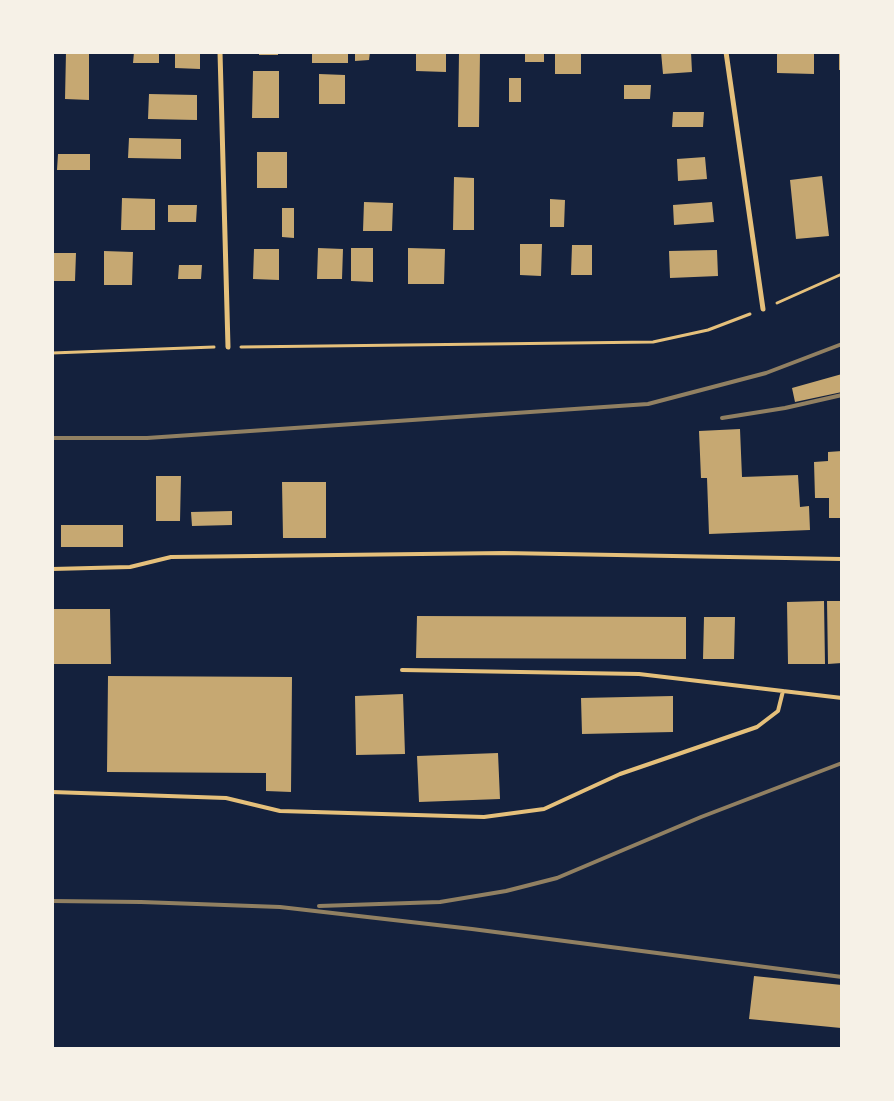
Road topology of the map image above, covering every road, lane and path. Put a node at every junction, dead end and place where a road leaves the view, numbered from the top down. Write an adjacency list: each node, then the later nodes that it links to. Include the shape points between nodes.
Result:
1 (220, 52): 5 (street)
2 (726, 52): 4 (street)
3 (842, 274): 4 (path)
4 (763, 309): 5 (path, via 708,330 653,342)
5 (228, 347): 6 (path)
6 (52, 353)
7 (842, 559): 8 (lane, via 504,553 240,556 171,557 130,567)
8 (52, 569)
9 (402, 670): 10 (lane, via 639,674)
10 (783, 691): 11 (lane); 12 (lane, via 778,711 758,727 620,774 544,809 501,815 280,811 226,798)
11 (842, 698)
12 (52, 792)

